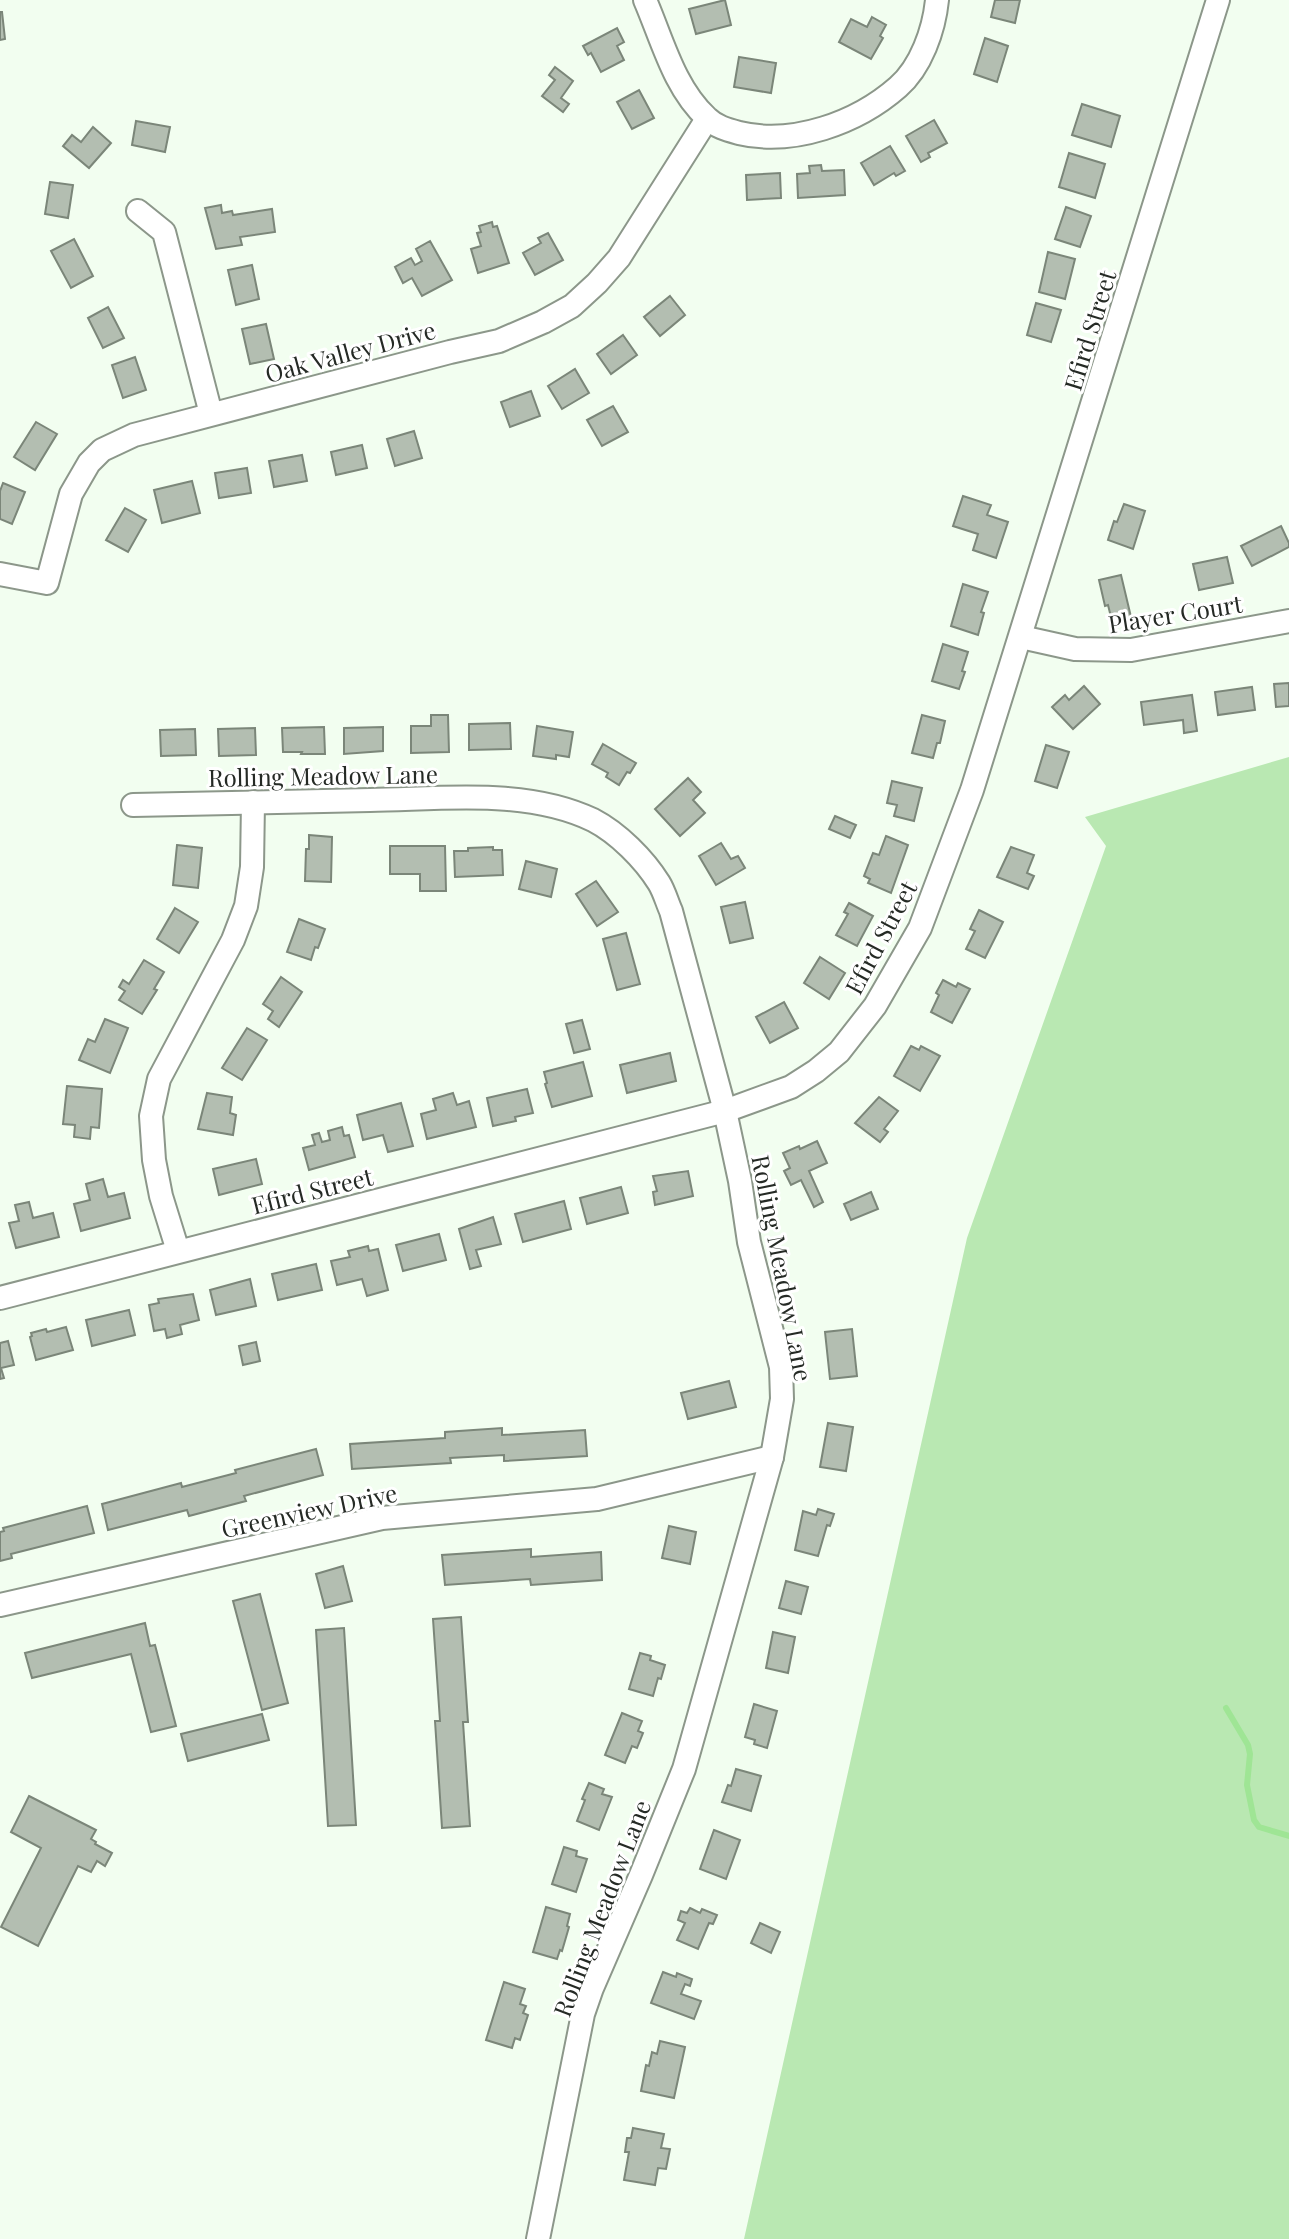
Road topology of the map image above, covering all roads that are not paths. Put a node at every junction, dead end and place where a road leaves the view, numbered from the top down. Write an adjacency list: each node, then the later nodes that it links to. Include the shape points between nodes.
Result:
1 (645, 0): 4 (street, via 674,71)
2 (937, 0): 4 (street, via 930,35 900,86 849,117 772,138 723,129)
3 (1218, 0): 9 (street, Efird Street)
4 (707, 119): 6 (street, Oak Valley Drive, via 619,258 572,306 499,341)
5 (138, 211): 6 (street, via 164,232)
6 (211, 414): 7 (street, Oak Valley Drive, via 134,435 102,450 71,494 47,583)
7 (0, 574)
8 (1289, 621): 9 (street, Player Court, via 1131,650 1075,649)
9 (1021, 637): 12 (street, Efird Street, via 931,901 891,980 858,1030 816,1071 791,1087)
10 (253, 802): 11 (street, Rolling Meadow Lane); 12 (street, Rolling Meadow Lane, via 509,800 569,810 596,822 620,839 659,884); 13 (street, via 246,906 159,1079 151,1116 161,1196)
11 (133, 805)
12 (725, 1111): 13 (street, Efird Street); 15 (street, Rolling Meadow Lane, via 749,1242 781,1367 782,1399)
13 (178, 1251): 14 (street, Efird Street)
14 (0, 1298)
15 (772, 1457): 16 (street, Greenview Drive, via 597,1499 382,1518); 17 (street, Rolling Meadow Lane, via 684,1769 583,2014)
16 (0, 1605)
17 (538, 2239)

